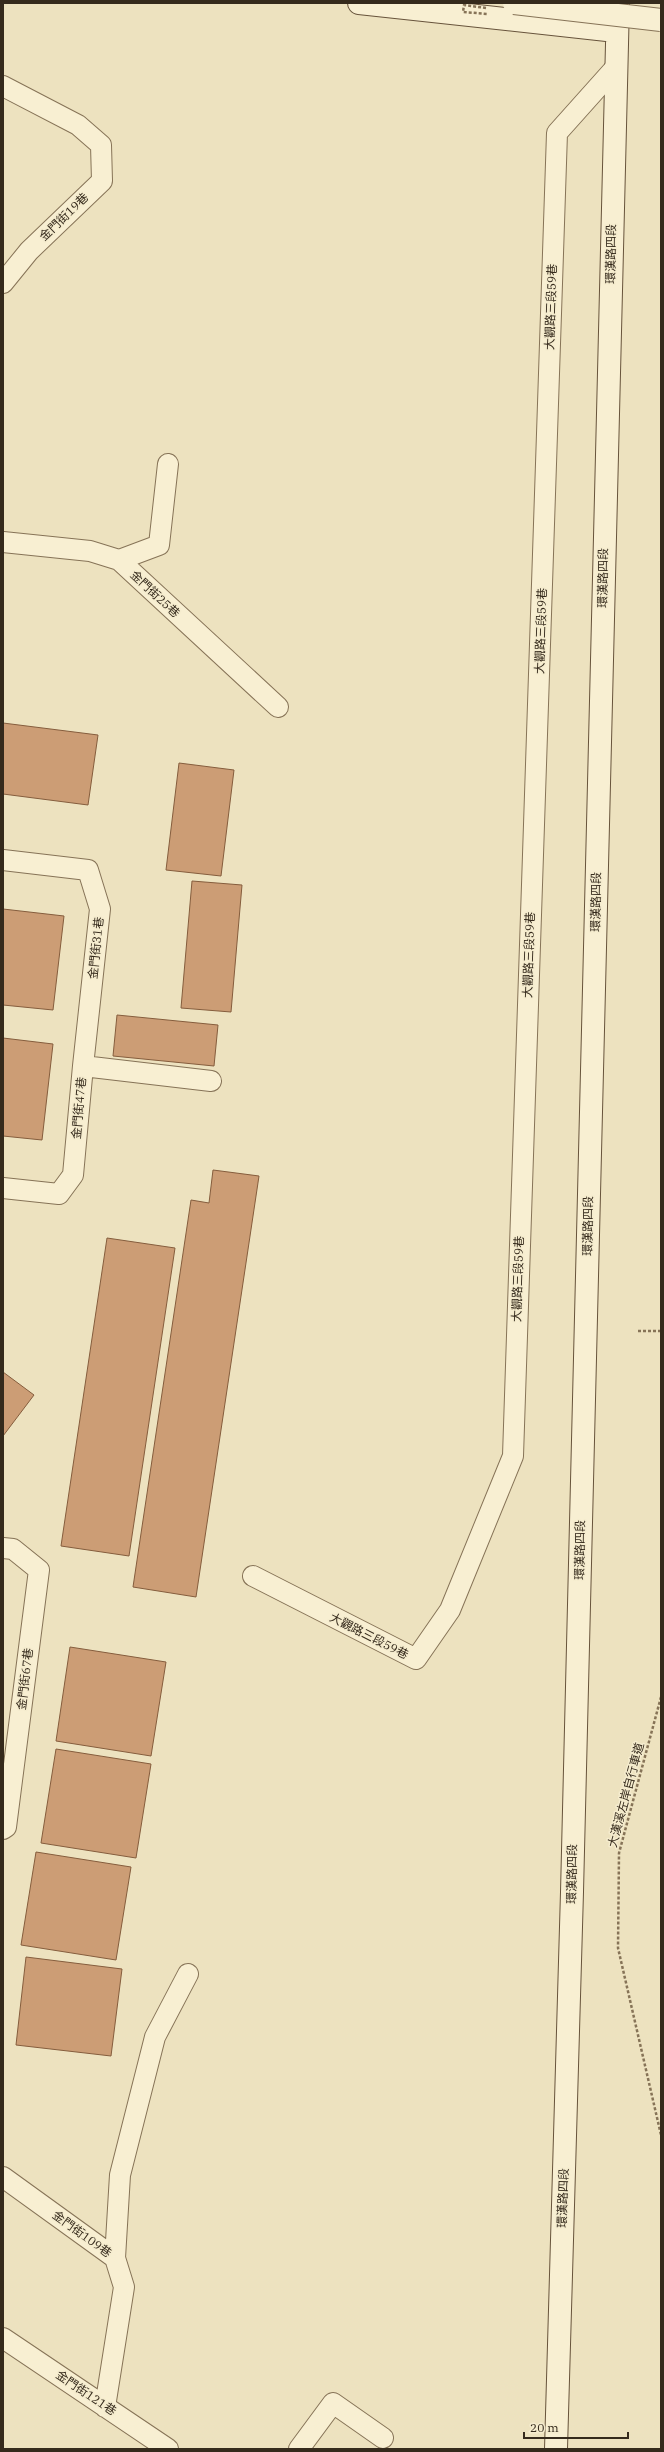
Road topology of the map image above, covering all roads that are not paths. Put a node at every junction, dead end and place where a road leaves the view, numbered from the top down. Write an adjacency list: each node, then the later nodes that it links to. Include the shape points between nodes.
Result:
1 (359, 3): 5 (street)
2 (514, 3): 4 (street, bridge)
3 (618, 3): 5 (street, 環漢路四段)
4 (661, 20)
5 (616, 31): 6 (street, 環漢路四段)
6 (616, 68): 18 (lane, 大觀路三段59巷, via 557,133 513,1456 450,1610 416,1659); 28 (street, 環漢路四段)
7 (3, 86): 8 (lane, 金門街19巷, via 78,126 101,145 102,181 29,251)
8 (3, 283)
9 (168, 464): 11 (lane, via 159,545)
10 (3, 542): 11 (lane, 金門街25巷, via 90,551)
11 (119, 560): 12 (lane, 金門街25巷)
12 (278, 707)
13 (3, 860): 14 (lane, 金門街31巷, via 88,870 100,909)
14 (83, 1066): 15 (lane, 金門街47巷); 16 (lane, 金門街47巷, via 72,1175 59,1194)
15 (211, 1080)
16 (3, 1188)
17 (3, 1548): 19 (lane, 金門街67巷, via 13,1549 39,1570 6,1826)
18 (253, 1576)
19 (3, 1829)
20 (188, 1974): 22 (lane, via 155,2037 120,2175)
21 (3, 2177): 22 (lane, 金門街109巷)
22 (115, 2258): 24 (lane, 金門街109巷, via 124,2287)
23 (3, 2338): 24 (lane, 金門街121巷)
24 (105, 2406): 26 (lane, 金門街121巷)
25 (383, 2438): 27 (lane, via 333,2403)
26 (168, 2449)
27 (299, 2449)
28 (556, 2449)

